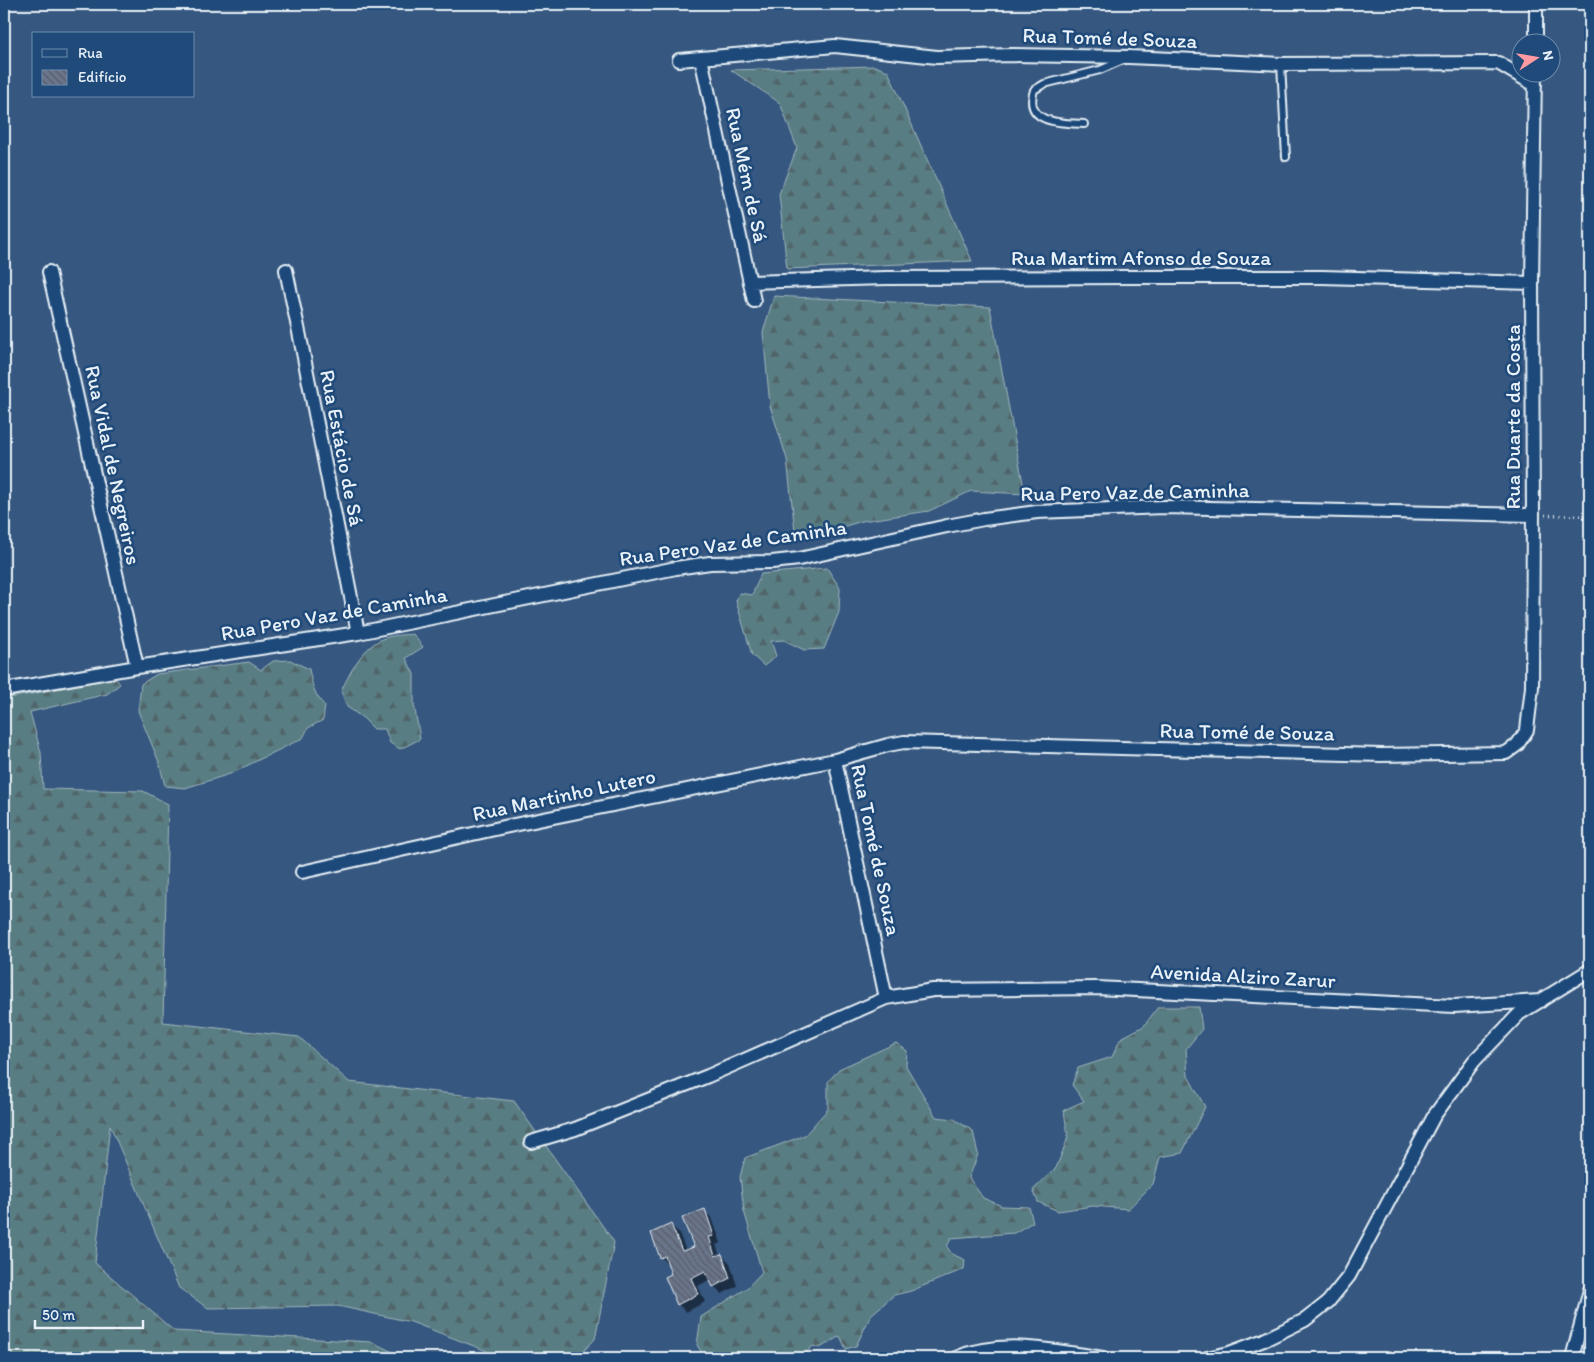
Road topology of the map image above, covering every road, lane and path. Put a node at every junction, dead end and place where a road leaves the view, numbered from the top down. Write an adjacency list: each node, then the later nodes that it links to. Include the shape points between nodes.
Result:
1 (1536, 4): 2 (street)
2 (1536, 32)
3 (1129, 57): 4 (street, Rua Tomé de Souza, via 937,57 835,46); 6 (street, Rua Tomé de Souza); 9 (lane, via 1100,70 1044,84 1034,90 1031,99 1041,118)
4 (701, 58): 5 (street, Rua Tomé de Souza); 13 (street, Rua Mém de Sá)
5 (679, 60)
6 (1281, 64): 7 (street, Rua Tomé de Souza, via 1498,63); 10 (lane)
7 (1512, 69)
8 (1535, 82): 14 (street, Rua Duarte da Costa)
9 (1084, 124)
10 (1286, 157)
11 (286, 270): 18 (street, Rua Estácio de Sá)
12 (49, 272): 19 (street, Rua Vidal de Negreiros)
13 (750, 282): 14 (street, Rua Martim Afonso de Souza, via 886,278 1322,277); 15 (street, Rua Mém de Sá)
14 (1532, 283): 16 (street, Rua Duarte da Costa)
15 (754, 301)
16 (1533, 515): 17 (path); 18 (street, Rua Pero Vaz de Caminha, via 1164,507 1037,512 947,526 799,559 710,563 676,568); 21 (street, Rua Duarte da Costa, via 1533,634 1527,730 1517,745)
17 (1590, 516)
18 (358, 633): 19 (street, Rua Pero Vaz de Caminha)
19 (137, 667): 20 (street, Rua Pero Vaz de Caminha)
20 (4, 690)
21 (1506, 753): 22 (street, Rua Tomé de Souza, via 1381,755 904,742)
22 (835, 760): 23 (street, Rua Martinho Lutero); 25 (street, Rua Tomé de Souza)
23 (302, 872)
24 (1590, 970): 26 (street, Avenida Alziro Zarur)
25 (886, 998): 26 (street, Avenida Alziro Zarur, via 933,990 1097,988 1454,1006); 27 (street, via 699,1080 574,1129)
26 (1541, 1001): 31 (street, via 1519,1014 1474,1061 1434,1116 1350,1276 1328,1302 1305,1320 1264,1340)
27 (531, 1142)
28 (1590, 1290): 32 (street)
29 (956, 1358): 30 (street, via 996,1348 1042,1349)
30 (1103, 1358)
31 (1207, 1358)
32 (1572, 1358)

